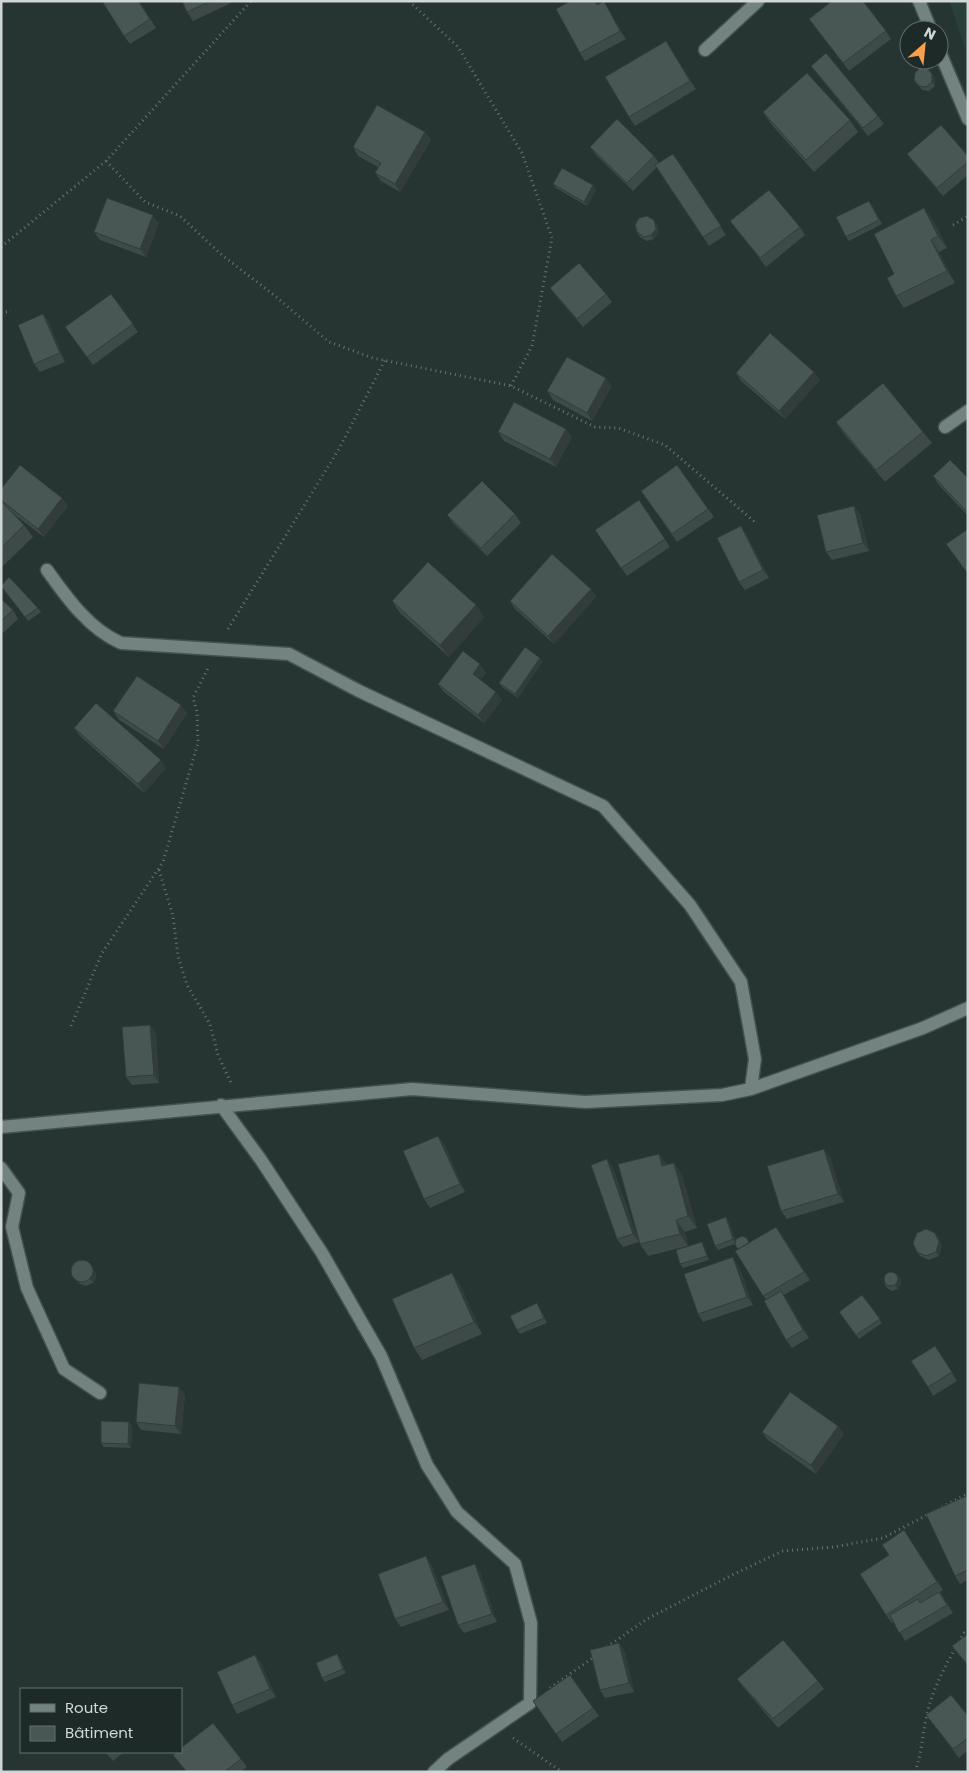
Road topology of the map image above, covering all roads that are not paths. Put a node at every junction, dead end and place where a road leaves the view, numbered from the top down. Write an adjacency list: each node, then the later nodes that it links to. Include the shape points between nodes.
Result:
1 (758, 1): 4 (street)
2 (919, 1): 3 (street)
3 (927, 20)
4 (705, 50)
5 (947, 70): 6 (street)
6 (968, 119)
7 (968, 412): 8 (street)
8 (945, 427)
9 (47, 570): 11 (street, via 67,598 104,635 121,643 289,654 602,806 690,905 741,982 755,1059)
10 (968, 1008): 11 (street, via 923,1028)
11 (751, 1089): 12 (street, via 722,1095 585,1102 412,1088)
12 (222, 1105): 13 (street); 16 (street, via 327,1261 381,1356 427,1465 457,1512 515,1564 531,1623 530,1703 448,1758)
13 (1, 1126)
14 (1, 1168): 15 (street, via 19,1193 12,1227 27,1288 64,1369)
15 (100, 1393)
16 (434, 1772)

